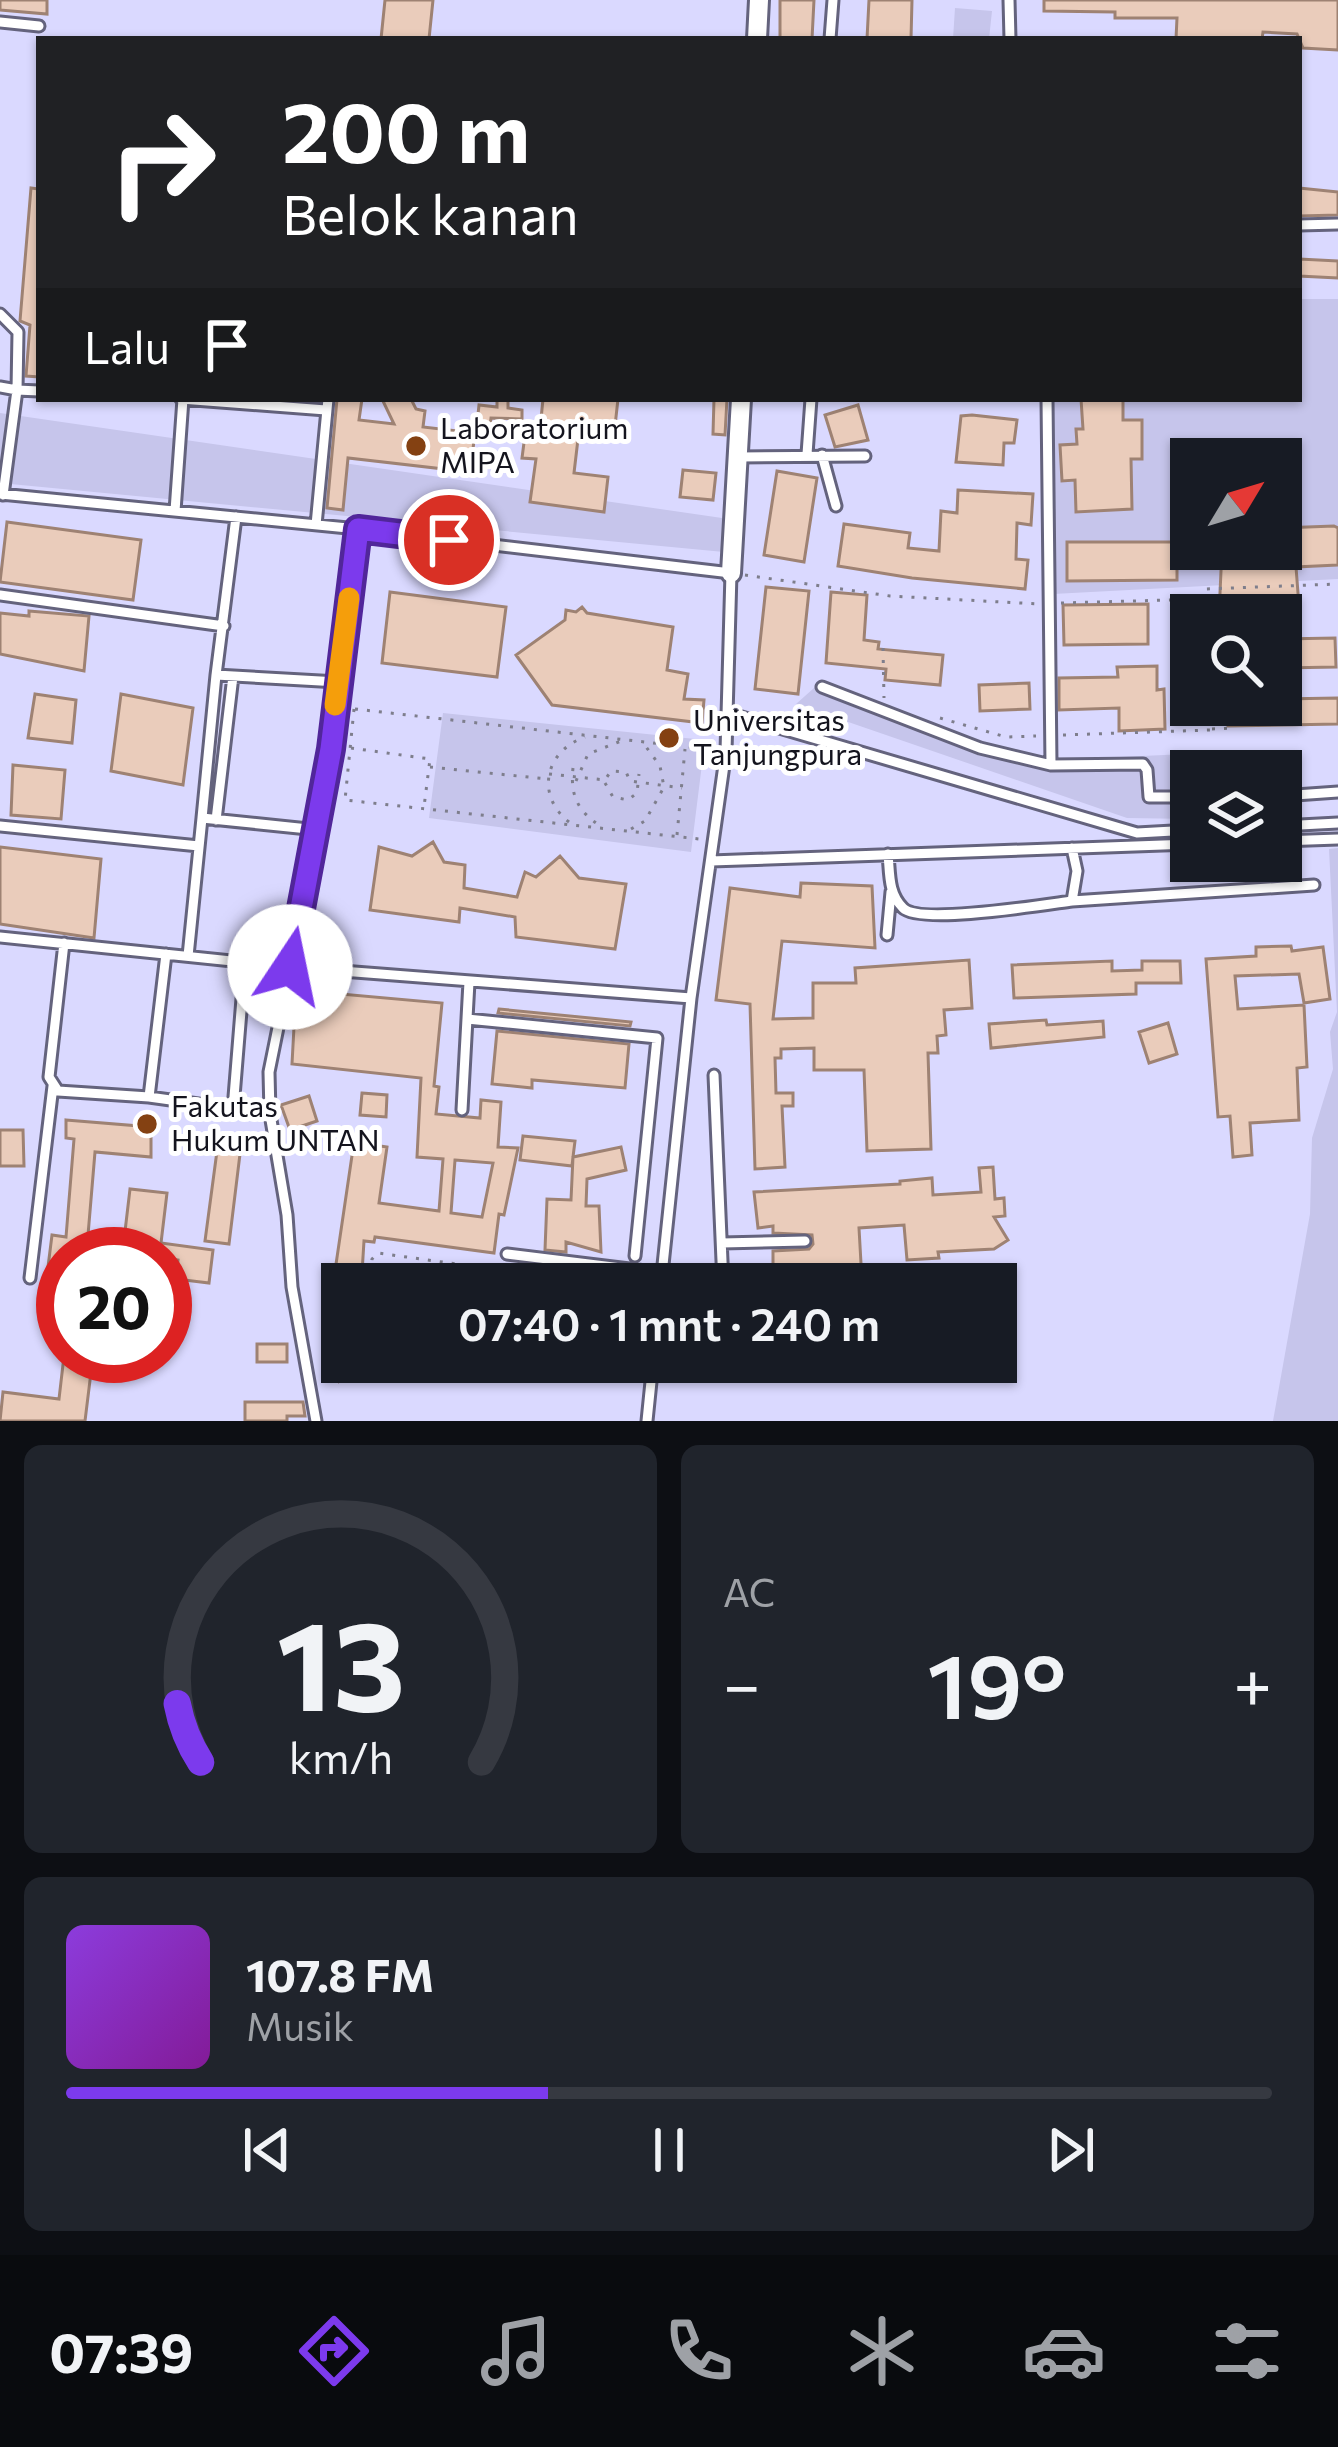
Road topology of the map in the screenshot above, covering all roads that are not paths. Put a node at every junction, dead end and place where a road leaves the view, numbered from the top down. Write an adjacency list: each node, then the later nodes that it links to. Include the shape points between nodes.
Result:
1 (760, 0): 6 (street)
2 (833, 0): 7 (lane)
3 (1009, 0): 8 (lane)
4 (0, 22): 5 (lane)
5 (39, 26)
6 (757, 36)
7 (830, 36)
8 (1010, 36)
9 (1338, 224): 10 (lane)
10 (1302, 225)
11 (0, 314): 13 (lane, via 18,332)
12 (0, 387): 13 (lane)
13 (17, 390): 14 (lane); 25 (lane)
14 (36, 391)
15 (182, 402): 27 (lane)
16 (254, 402): 20 (lane)
17 (741, 402): 24 (street)
18 (811, 402): 21 (lane)
19 (1047, 402): 39 (lane)
20 (327, 405): 29 (lane)
21 (807, 454): 22 (lane); 24 (lane)
22 (822, 455): 23 (lane); 26 (lane)
23 (865, 456)
24 (740, 457): 31 (street)
25 (1, 495): 27 (lane)
26 (836, 506)
27 (175, 511): 28 (lane)
28 (236, 517): 29 (lane); 33 (lane)
29 (316, 525): 30 (lane)
30 (358, 529): 31 (lane); 36 (lane)
31 (731, 573): 38 (lane)
32 (0, 595): 33 (lane)
33 (224, 626): 34 (lane)
34 (216, 675): 35 (lane); 43 (lane)
35 (232, 676): 36 (lane); 44 (lane)
36 (338, 682): 48 (lane)
37 (822, 687): 39 (lane, via 980,748)
38 (728, 713): 49 (lane, via 1136,833); 56 (lane)
39 (1051, 765): 42 (lane, via 1142,764 1149,796)
40 (1338, 792): 41 (lane)
41 (1302, 795)
42 (1170, 796)
43 (202, 818): 44 (lane); 53 (lane)
44 (217, 820): 48 (lane)
45 (1338, 823): 46 (lane)
46 (1302, 825)
47 (0, 826): 53 (lane)
48 (318, 830): 66 (lane)
49 (1170, 831)
50 (1338, 839): 51 (lane)
51 (1302, 840)
52 (1170, 845): 54 (lane)
53 (199, 846): 64 (lane)
54 (1072, 848): 55 (lane); 59 (lane)
55 (888, 854): 56 (lane); 58 (lane)
56 (711, 861): 68 (lane)
57 (1314, 885): 59 (lane)
58 (891, 892): 59 (lane, via 922,917); 60 (lane)
59 (1072, 902)
60 (887, 935)
61 (0, 938): 62 (lane)
62 (64, 943): 63 (lane); 71 (lane)
63 (166, 954): 64 (lane); 72 (lane)
64 (188, 956): 65 (lane)
65 (244, 962): 66 (lane); 73 (lane)
66 (290, 967): 67 (lane); 75 (lane, via 269,1072)
67 (470, 982): 68 (lane); 69 (lane)
68 (691, 998): 81 (lane)
69 (467, 1019): 74 (lane); 79 (lane, via 657,1038)
70 (714, 1075): 77 (lane)
71 (53, 1085): 72 (lane); 83 (lane)
72 (149, 1097): 73 (lane)
73 (233, 1109): 75 (lane)
74 (462, 1110)
75 (270, 1114): 85 (lane)
76 (806, 1241): 77 (lane)
77 (722, 1243): 82 (lane)
78 (507, 1254): 80 (lane)
79 (635, 1256)
80 (565, 1263)
81 (664, 1263)
82 (722, 1263)
83 (30, 1278)
84 (651, 1383): 86 (lane)
85 (316, 1421)
86 (647, 1421)

